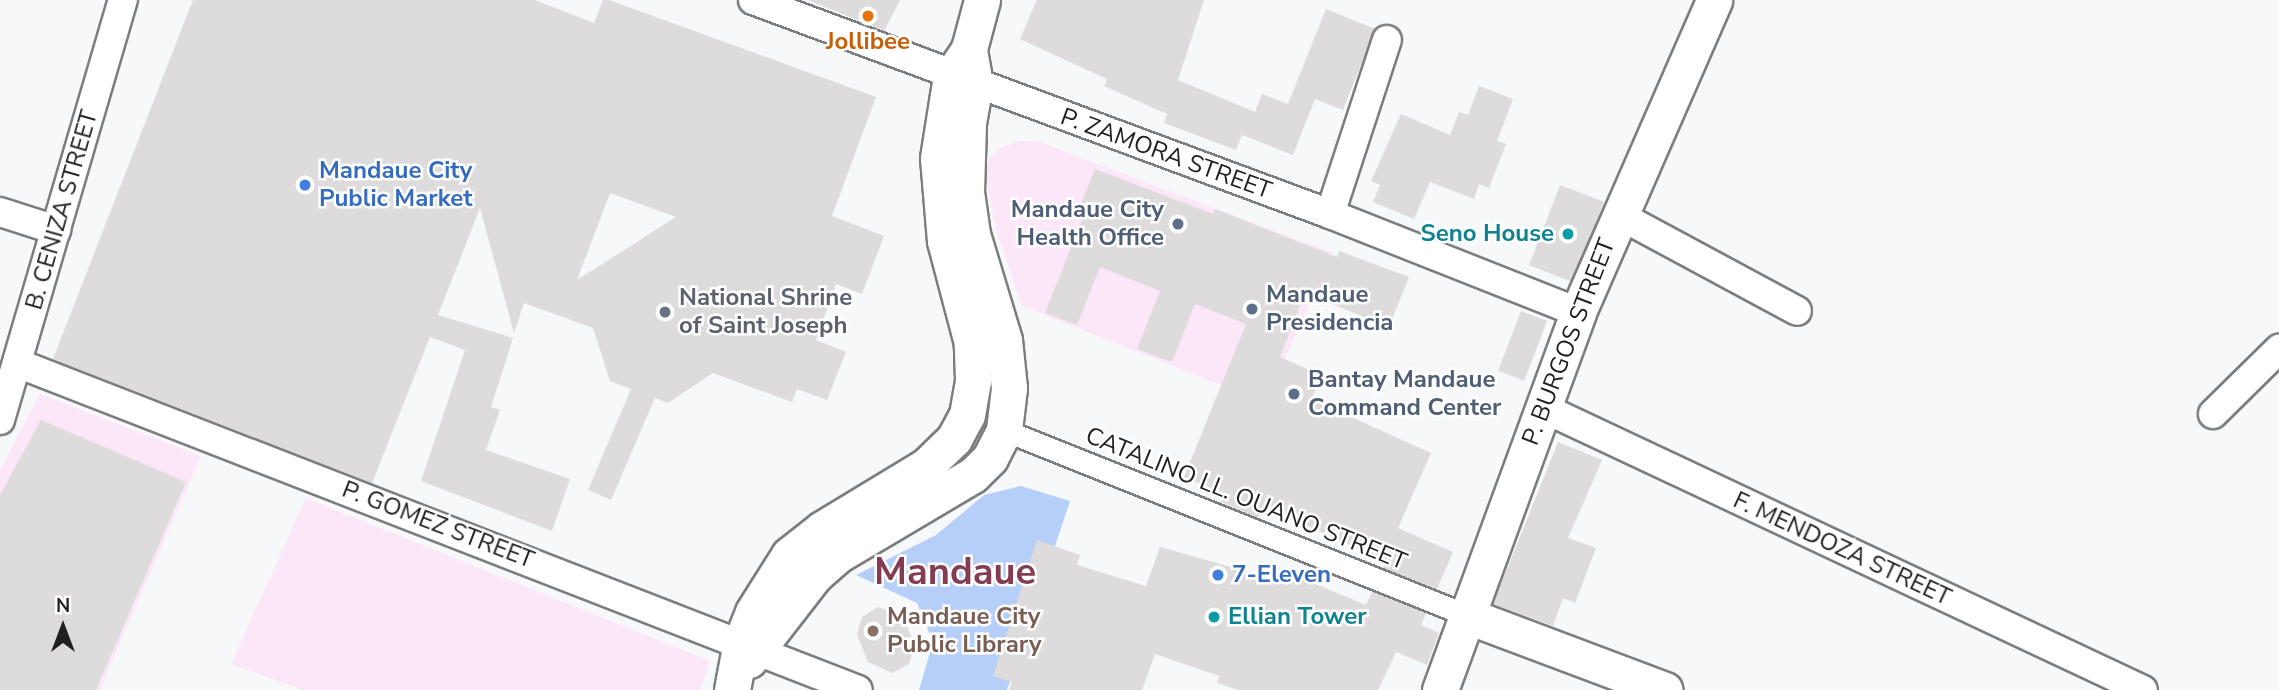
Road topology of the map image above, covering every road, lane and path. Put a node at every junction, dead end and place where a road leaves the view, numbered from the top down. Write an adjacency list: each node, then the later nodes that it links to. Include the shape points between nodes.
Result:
1 (123, 0): 10 (street, B. CENIZA STREET)
2 (753, 0): 6 (street, P. ZAMORA STREET)
3 (982, 0): 6 (street)
4 (1714, 0): 9 (street, P. BURGOS STREET)
5 (1387, 40): 8 (street)
6 (965, 70): 8 (street, P. ZAMORA STREET); 13 (street, via 966,192)
7 (0, 212): 10 (street)
8 (1330, 214): 12 (street, P. ZAMORA STREET)
9 (1619, 215): 11 (street); 12 (street, P. BURGOS STREET)
10 (56, 230): 15 (street, B. CENIZA STREET)
11 (1797, 311)
12 (1578, 312): 16 (street, P. BURGOS STREET)
13 (988, 342): 18 (street, via 973,380); 20 (street, via 1009,388)
14 (2279, 349): 17 (street)
15 (17, 363): 19 (street, B. CENIZA STREET); 22 (street, P. GOMEZ STREET)
16 (1541, 407): 21 (street, P. BURGOS STREET); 26 (street, F. MENDOZA STREET)
17 (2213, 414)
18 (967, 415): 20 (street); 22 (street, via 954,439 926,466 822,528 789,555 765,591)
19 (0, 420)
20 (1004, 430): 21 (street, CATALINO LL. OUANO STREET); 22 (street, via 990,458 973,475 838,555 815,575)
21 (1468, 616): 24 (street, P. BURGOS STREET); 25 (street)
22 (743, 663): 23 (street, P. GOMEZ STREET)
23 (859, 690)
24 (1440, 690)
25 (1665, 690)
26 (2143, 690)

